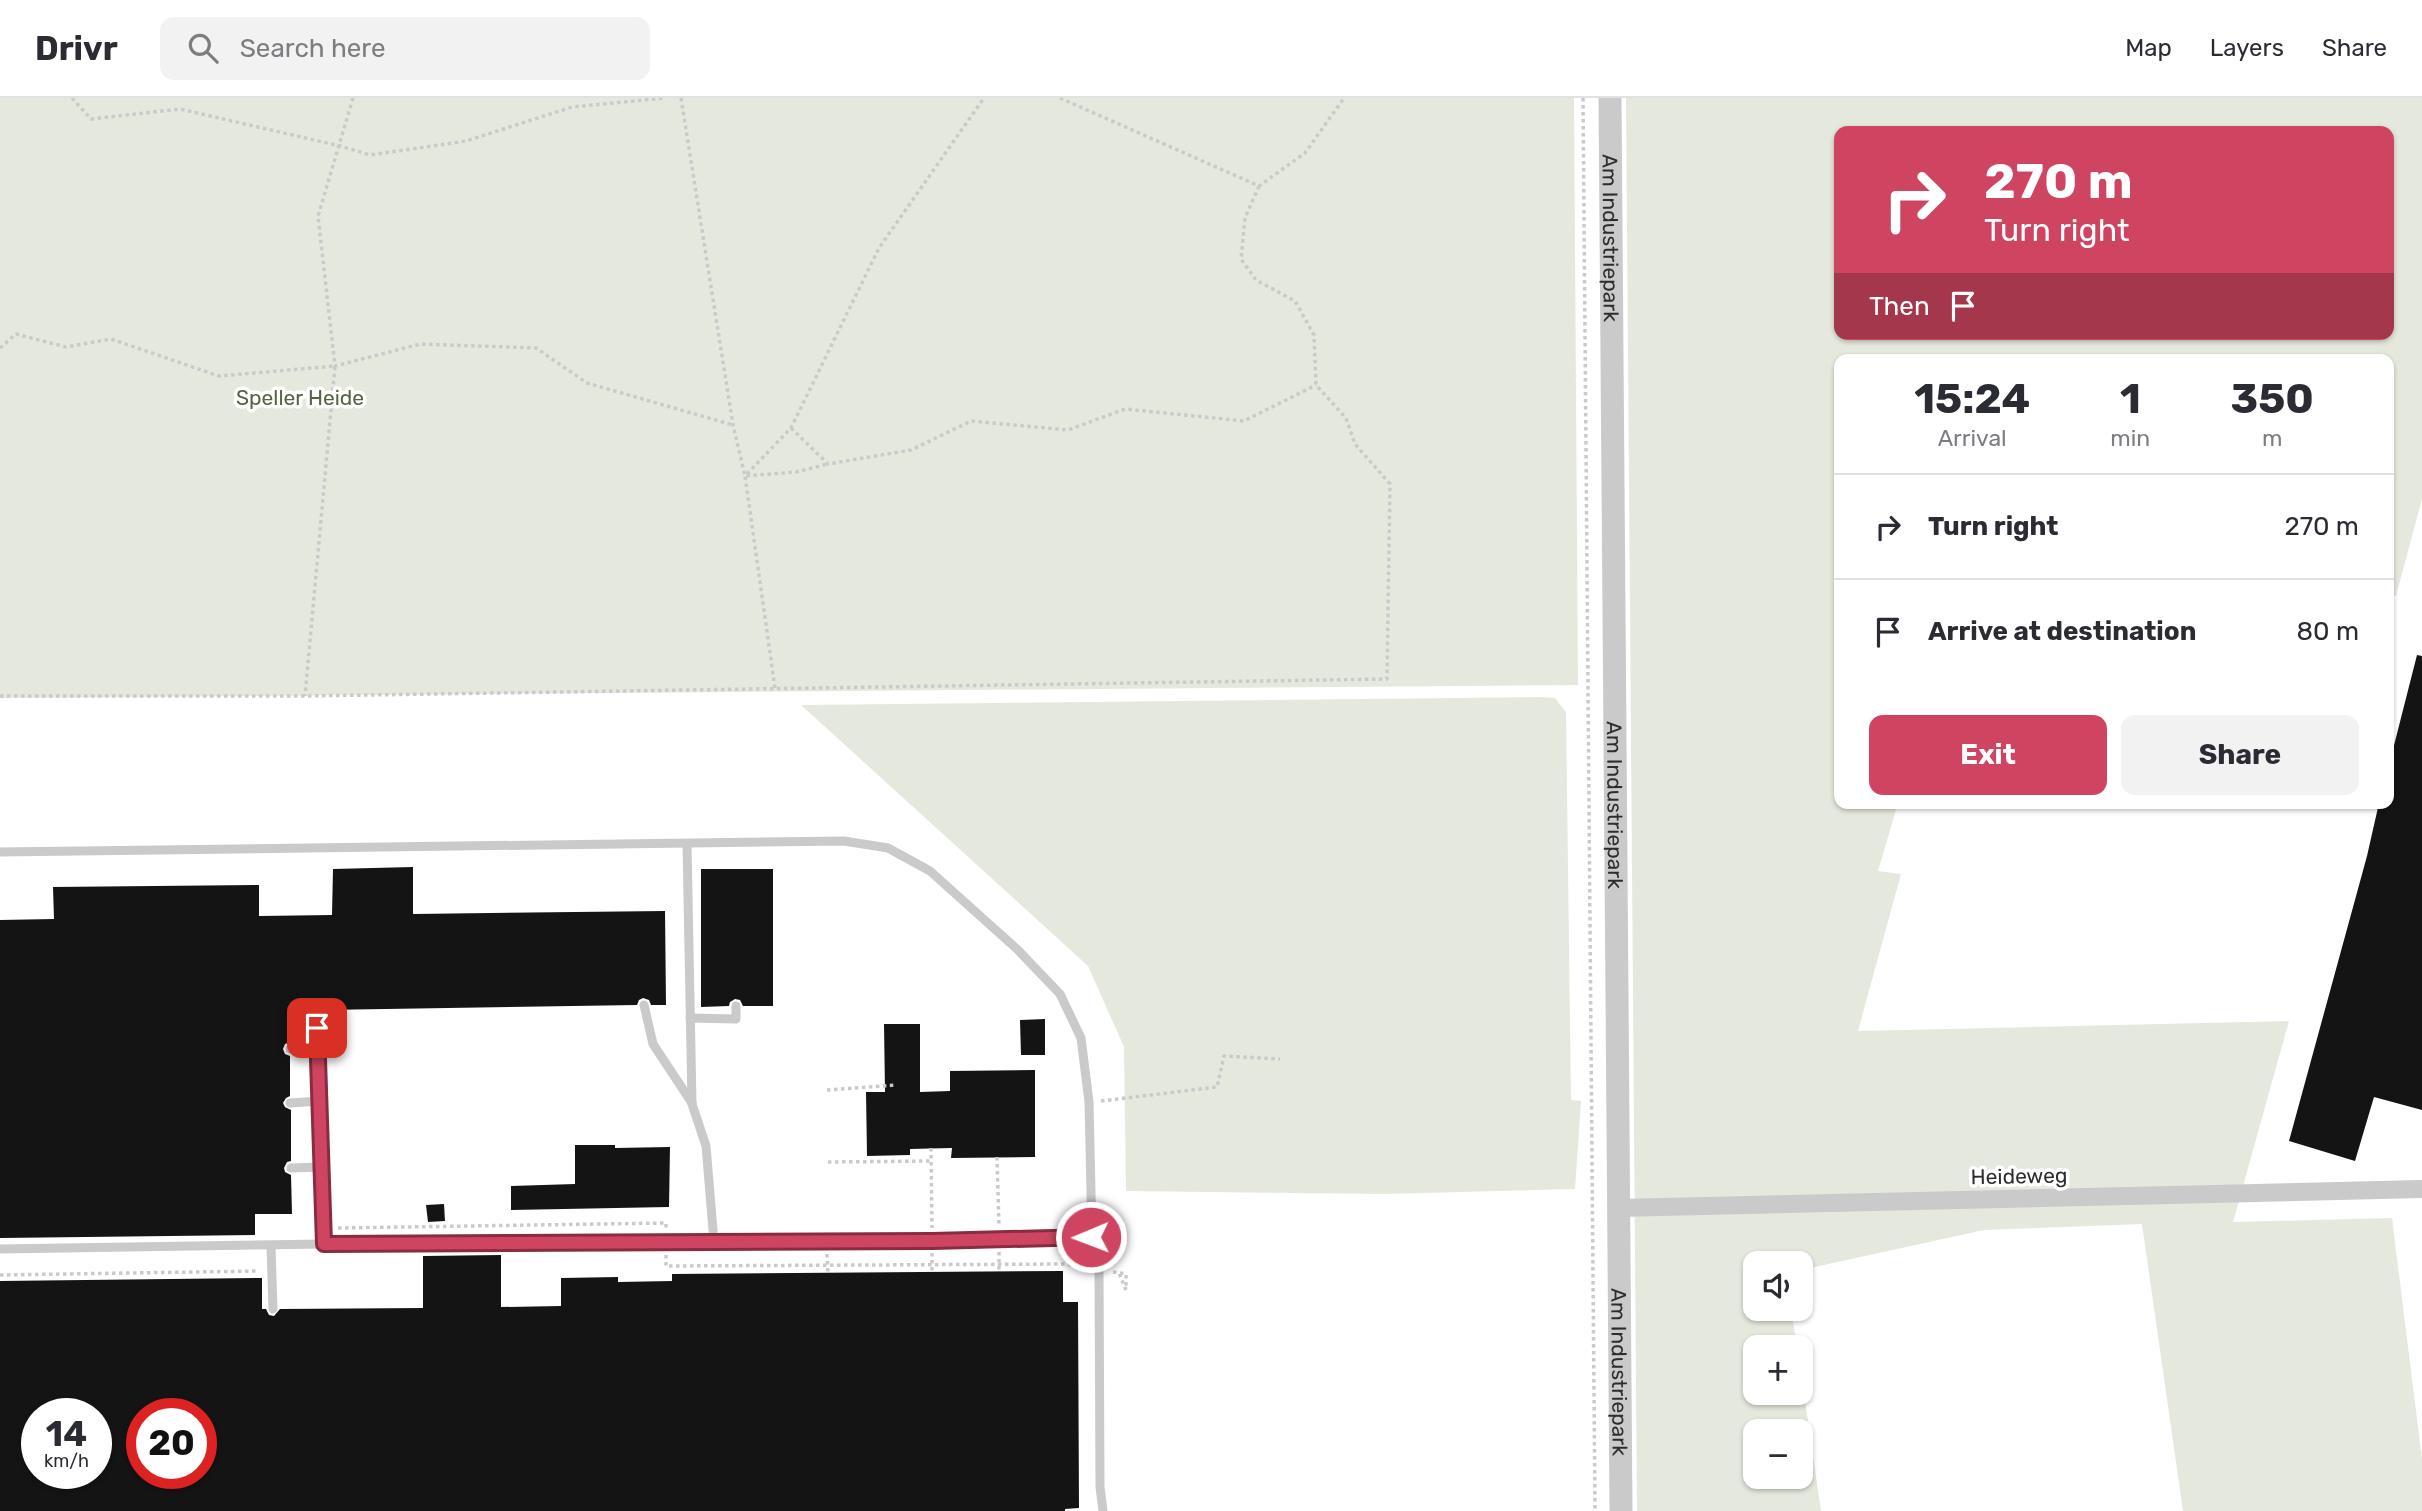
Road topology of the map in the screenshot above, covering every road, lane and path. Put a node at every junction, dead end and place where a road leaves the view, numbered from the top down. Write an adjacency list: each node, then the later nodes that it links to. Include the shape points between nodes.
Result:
1 (72, 98): 10 (path, via 91,119 180,109)
2 (353, 98): 10 (path)
3 (665, 98): 10 (path, via 572,107 466,141 370,155)
4 (681, 98): 15 (path)
5 (984, 98): 16 (path, via 879,248)
6 (1060, 98): 11 (path)
7 (1344, 98): 11 (path, via 1305,153)
8 (1583, 98): 60 (path)
9 (1610, 98): 44 (street, Am Industriepark)
10 (340, 146): 13 (path, via 318,216)
11 (1259, 186): 14 (path, via 1245,218 1241,259 1256,280 1295,302 1314,335)
12 (0, 348): 13 (path, via 16,334 66,347 111,339 219,376)
13 (335, 366): 15 (path, via 420,344 536,348 587,383); 21 (path)
14 (1316, 385): 17 (path, via 1244,421 1125,409 1069,430 971,421 911,450); 19 (path, via 1346,418 1355,444 1390,484 1387,679)
15 (733, 425): 18 (path)
16 (791, 428): 17 (path); 18 (path)
17 (828, 464): 18 (path)
18 (745, 476): 19 (path)
19 (775, 688): 21 (path)
20 (0, 696): 21 (path)
21 (305, 696)
22 (687, 844): 23 (lane); 27 (lane); 34 (lane, via 844,841 888,848 930,872 1060,994 1081,1038)
23 (0, 852)
24 (644, 1005): 36 (lane, via 653,1044)
25 (736, 1006): 27 (lane, via 736,1019)
26 (316, 1010): 28 (lane)
27 (690, 1018): 36 (lane)
28 (318, 1046): 29 (lane); 33 (lane)
29 (290, 1049)
30 (1280, 1059): 34 (path, via 1224,1056 1217,1087)
31 (895, 1084): 32 (path)
32 (827, 1090)
33 (320, 1101): 35 (lane); 41 (lane)
34 (1089, 1102): 45 (lane)
35 (290, 1103)
36 (692, 1104): 48 (lane, via 706,1146)
37 (931, 1148): 39 (path)
38 (997, 1157): 46 (path)
39 (931, 1161): 40 (path); 47 (path)
40 (828, 1162)
41 (322, 1167): 42 (lane); 49 (lane)
42 (291, 1168)
43 (2422, 1189): 44 (street, Heideweg)
44 (1618, 1208): 61 (street, Am Industriepark)
45 (1091, 1237): 46 (lane); 59 (lane, via 1099,1270)
46 (999, 1239): 47 (lane); 53 (path)
47 (932, 1241): 48 (lane); 54 (path)
48 (713, 1242): 49 (lane)
49 (324, 1244): 50 (lane)
50 (271, 1246): 51 (lane); 52 (lane)
51 (0, 1249)
52 (272, 1270): 56 (path); 58 (lane)
53 (999, 1271)
54 (932, 1272)
55 (1119, 1273): 57 (path, via 1126,1274)
56 (0, 1275)
57 (1126, 1290)
58 (273, 1309)
59 (1102, 1511)
60 (1595, 1511)
61 (1621, 1511)

